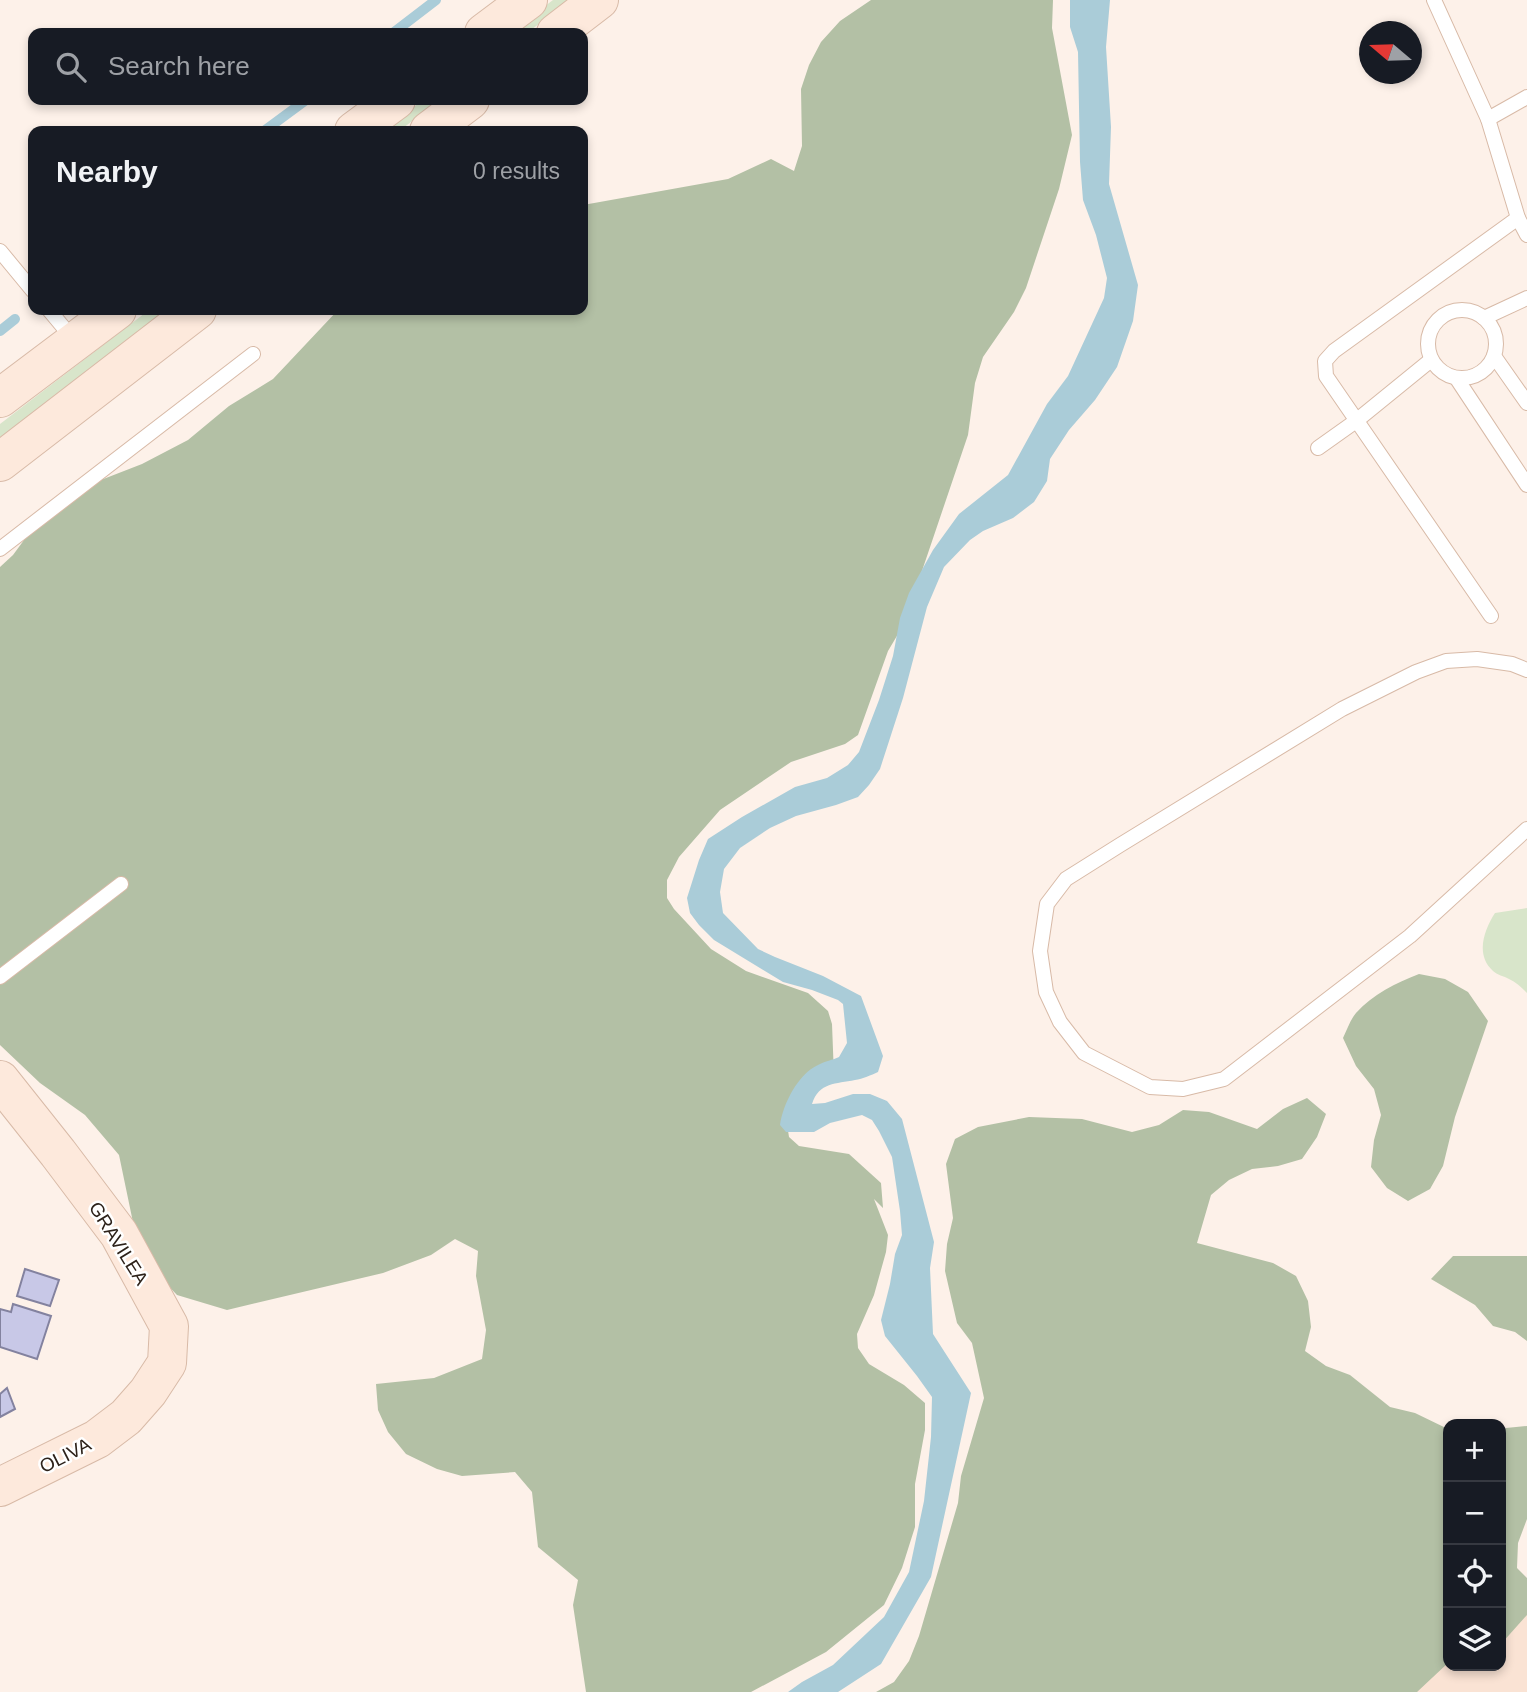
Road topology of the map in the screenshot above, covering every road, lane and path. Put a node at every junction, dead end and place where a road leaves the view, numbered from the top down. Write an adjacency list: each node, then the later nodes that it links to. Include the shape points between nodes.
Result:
1 (528, 0): 4 (street)
2 (599, 0): 5 (street)
3 (1434, 0): 9 (lane)
4 (491, 28)
5 (563, 28)
6 (1527, 97): 9 (lane)
7 (389, 105): 10 (street)
8 (463, 105): 11 (street)
9 (1489, 119): 12 (lane)
10 (361, 126)
11 (436, 126)
12 (1518, 218): 13 (lane); 28 (lane, via 1325,361 1326,376)
13 (1527, 235)
14 (0, 251): 15 (lane)
15 (28, 285)
16 (1527, 298): 20 (lane)
17 (53, 315): 21 (lane)
18 (110, 315): 21 (street)
19 (191, 315): 30 (street)
20 (1484, 318): 23 (lane, via 1497,342); 24 (lane, via 1470,311 1441,317 1427,344)
21 (75, 341): 26 (street)
22 (253, 354): 32 (lane)
23 (1494, 356): 25 (lane, via 1486,369); 27 (lane)
24 (1431, 360): 25 (lane); 28 (lane)
25 (1457, 379): 31 (lane)
26 (0, 398)
27 (1527, 403)
28 (1356, 421): 29 (lane); 33 (lane)
29 (1318, 448)
30 (0, 462)
31 (1527, 485)
32 (0, 550)
33 (1491, 616)
34 (1527, 670): 35 (lane, via 1477,659 1446,661 1416,672 1342,709 1066,879 1047,904 1040,951 1046,992 1060,1022 1084,1053 1150,1087 1183,1089 1224,1079 1410,936)
35 (1527, 829)
36 (121, 884): 37 (lane)
37 (0, 976)
38 (0, 1080): 39 (street, GRAVILEA, via 119,1234 169,1326 167,1363)
39 (126, 1417): 40 (street, OLIVA, via 97,1439)
40 (0, 1487)

